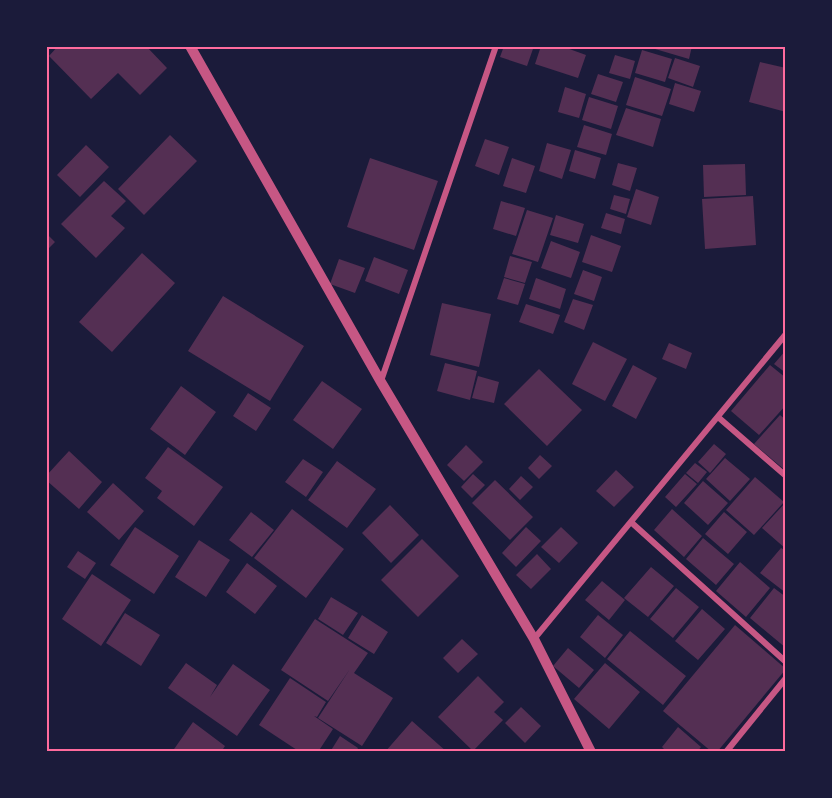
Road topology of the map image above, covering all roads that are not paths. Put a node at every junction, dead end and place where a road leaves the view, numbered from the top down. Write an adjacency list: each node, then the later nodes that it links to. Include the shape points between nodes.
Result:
1 (190, 46): 4 (street)
2 (496, 46): 4 (street)
3 (786, 334): 5 (street)
4 (381, 382): 8 (street)
5 (718, 417): 6 (street); 7 (street)
6 (786, 476)
7 (632, 522): 8 (street); 9 (street)
8 (534, 639): 11 (street)
9 (786, 662)
10 (786, 678): 12 (street)
11 (591, 752)
12 (726, 752)

